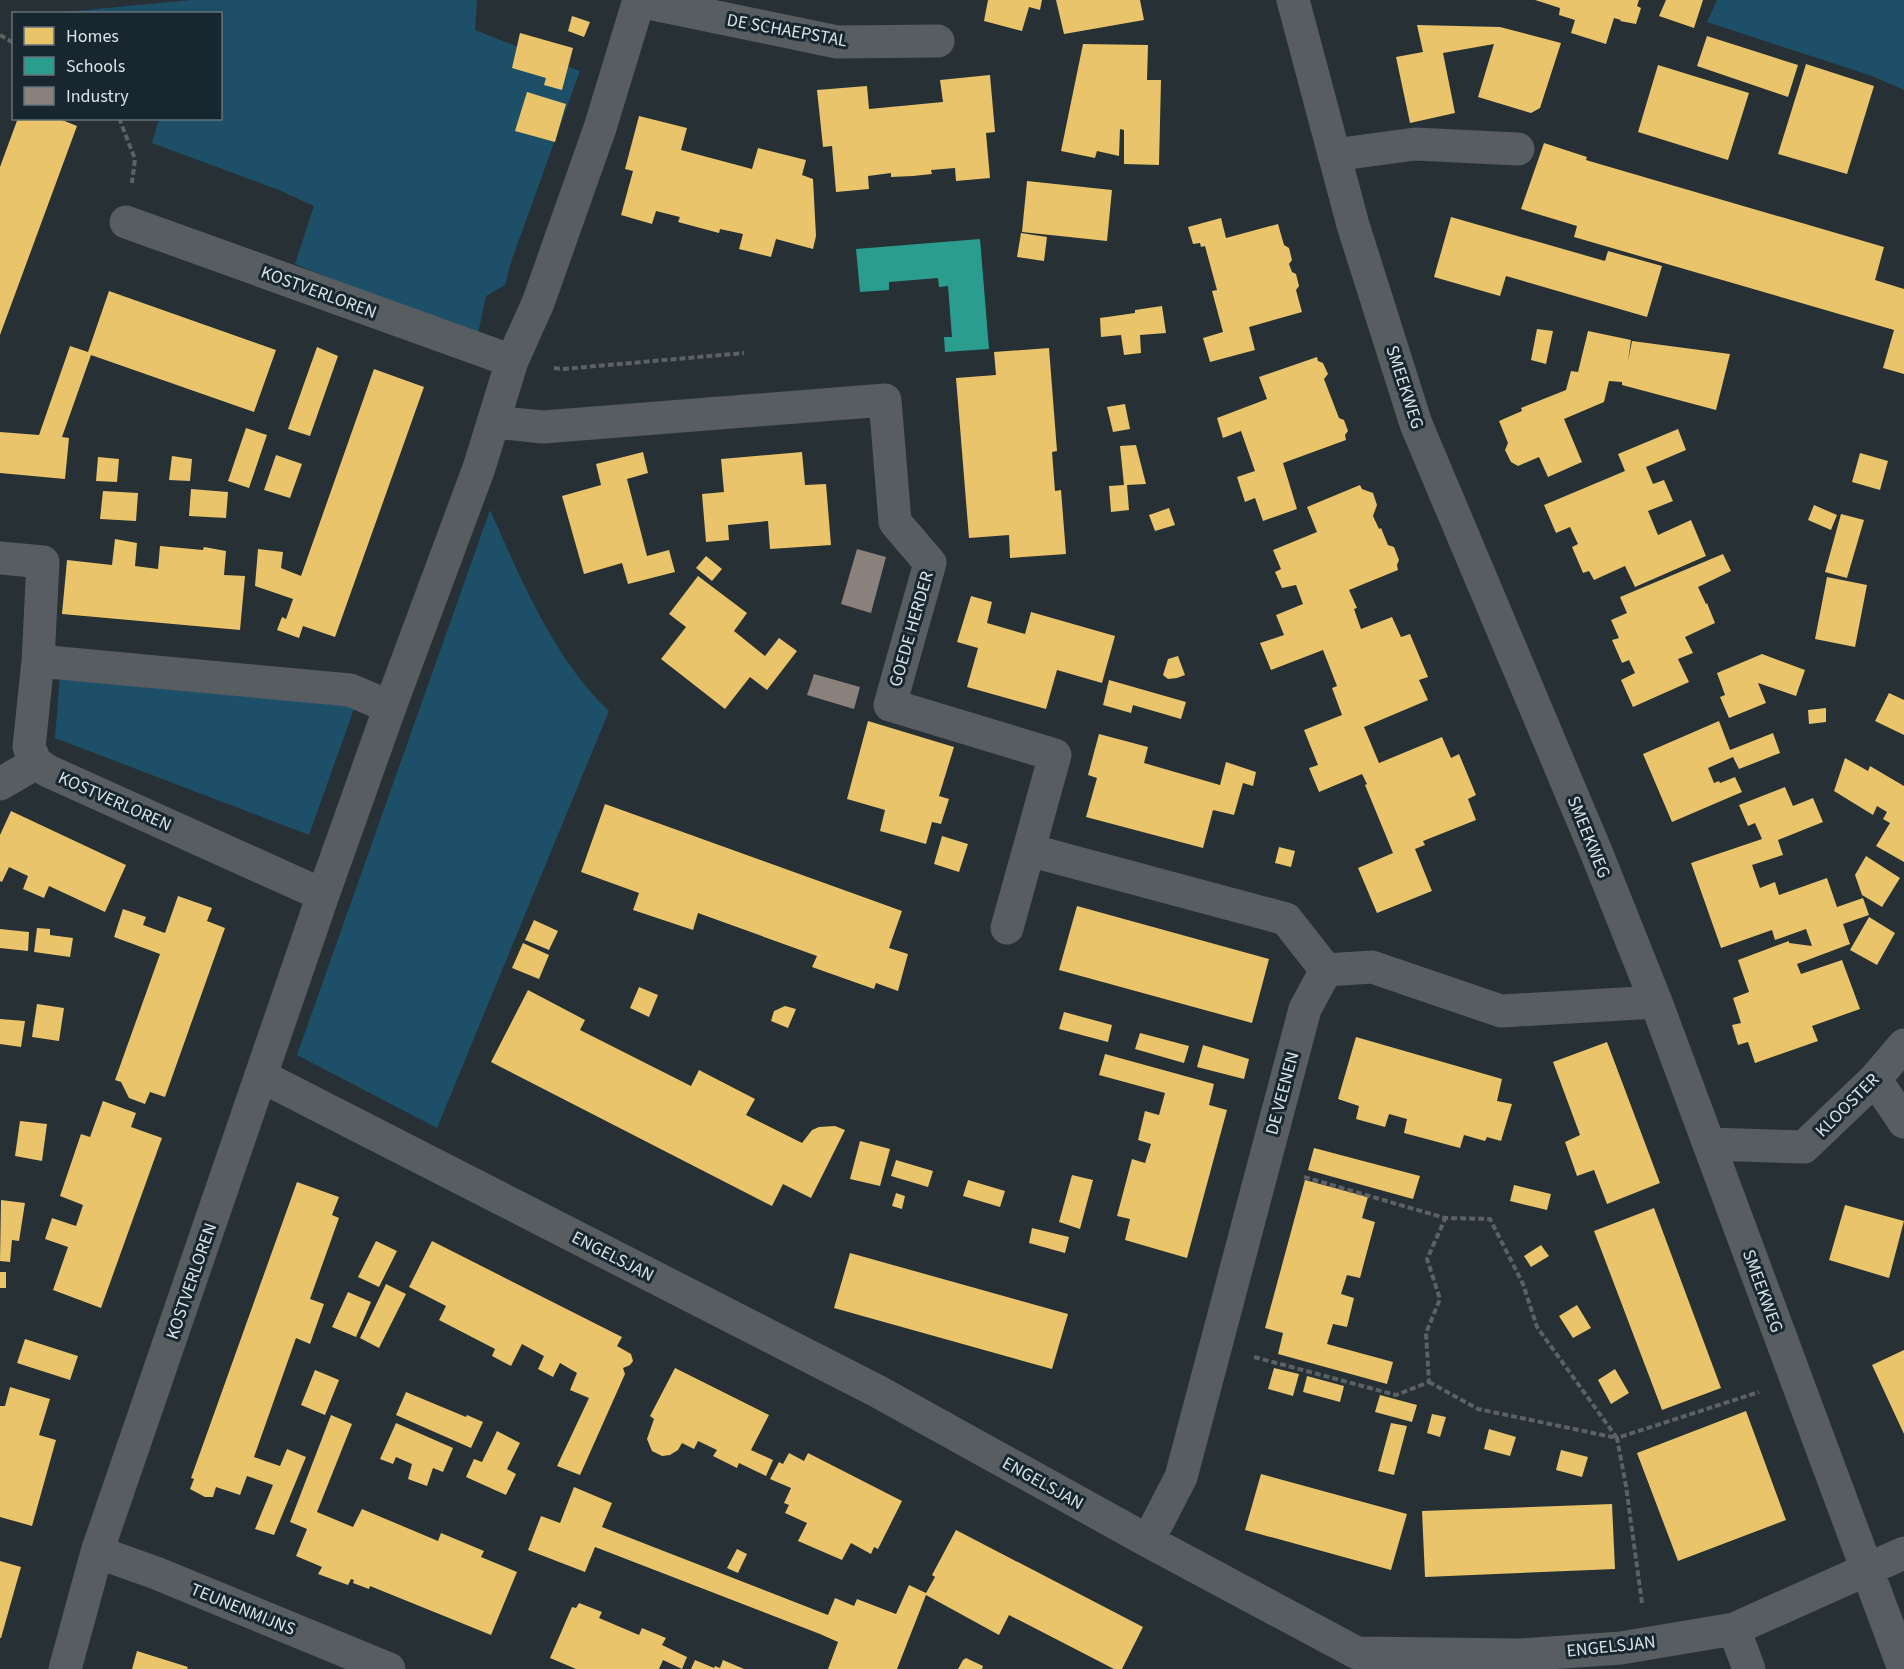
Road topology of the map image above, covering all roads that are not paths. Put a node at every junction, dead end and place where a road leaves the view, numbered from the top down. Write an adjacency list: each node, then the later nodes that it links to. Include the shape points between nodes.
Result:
1 (639, 0): 3 (street, DE SCHAEPSTAL, via 837,42); 7 (street, KOSTVERLOREN, via 585,172 538,303)
2 (1293, 0): 5 (street, SMEEKWEG)
3 (938, 41)
4 (1518, 149): 5 (street, via 1415,144)
5 (1334, 155): 18 (street, SMEEKWEG, via 1416,424)
6 (126, 222): 7 (street, KOSTVERLOREN)
7 (512, 361): 8 (street, KOSTVERLOREN)
8 (493, 422): 11 (street, KOSTVERLOREN, via 480,468); 14 (street, GOEDE HERDER, via 543,428 885,400 895,522 930,563 890,705 1055,755)
9 (0, 558): 10 (street, via 43,562)
10 (38, 661): 11 (street, via 350,690); 12 (street, via 29,747)
11 (390, 707): 15 (street, KOSTVERLOREN)
12 (36, 763): 13 (street); 15 (street, KOSTVERLOREN)
13 (0, 784)
14 (1029, 850): 16 (street, GOEDE HERDER); 17 (street, via 1286,919)
15 (323, 895): 20 (street, KOSTVERLOREN)
16 (1007, 928)
17 (1326, 970): 18 (street, via 1372,967 1502,1011); 24 (street, DE VEENEN, via 1305,1009 1181,1477)
18 (1656, 1002): 23 (street, SMEEKWEG)
19 (1904, 1045): 21 (street, KLOOSTER)
20 (261, 1076): 24 (street, ENGELSJAN, via 877,1391); 25 (street, KOSTVERLOREN)
21 (1875, 1079): 22 (street); 23 (street, KLOOSTER, via 1804,1147)
22 (1904, 1122)
23 (1709, 1144): 27 (street, SMEEKWEG)
24 (1148, 1541): 29 (street, ENGELSJAN)
25 (97, 1552): 30 (street, KOSTVERLOREN); 31 (street, TEUNENMIJNS)
26 (1904, 1553): 27 (street, ENGELSJAN)
27 (1867, 1570): 28 (street, ENGELSJAN); 33 (street, SMEEKWEG)
28 (1734, 1629): 29 (street, ENGELSJAN, via 1621,1648); 32 (street)
29 (1357, 1661)
30 (65, 1669)
31 (388, 1669)
32 (1749, 1669)
33 (1904, 1669)

